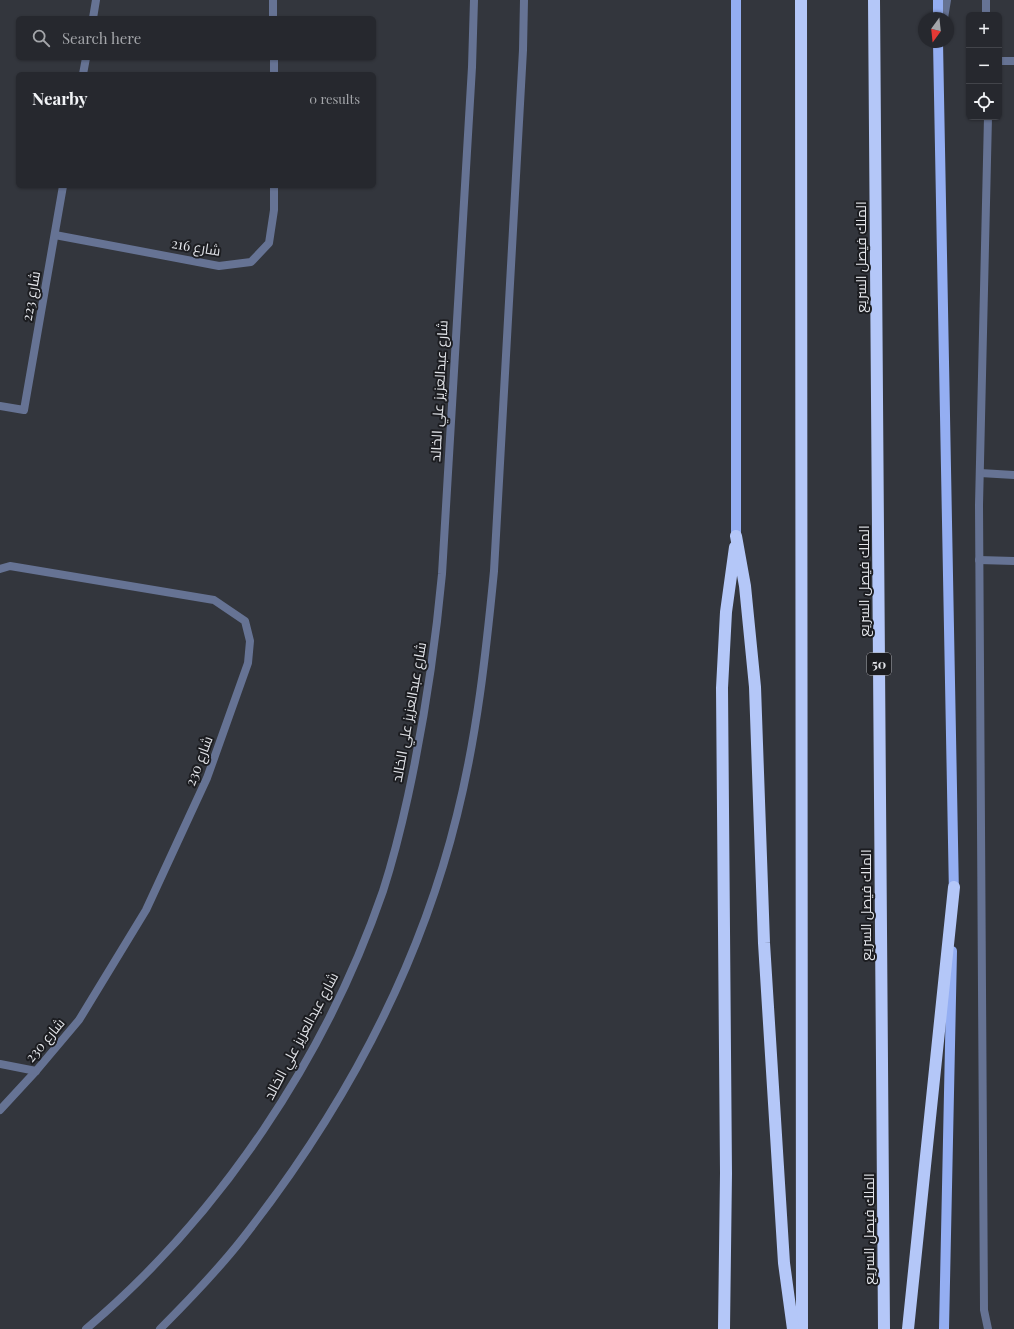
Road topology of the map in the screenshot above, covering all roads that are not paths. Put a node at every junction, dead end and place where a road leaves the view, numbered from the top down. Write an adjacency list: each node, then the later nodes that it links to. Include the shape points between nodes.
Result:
1 (96, 0): 14 (street)
2 (273, 0): 15 (street)
3 (474, 0): 38 (street, شارع عبدالعزيز علي الخالد, via 437,628 417,757 402,824 383,890 346,983 300,1071 272,1116 242,1160 175,1243 138,1282)
4 (524, 0): 39 (street, via 523,58 494,571 479,703 457,815 412,955 369,1047 343,1093 280,1189 242,1239 202,1287)
5 (736, 0): 30 (main road)
6 (801, 0): 42 (highway)
7 (874, 0): 43 (highway, الملك فيصل السريع / 50)
8 (938, 0): 11 (main road)
9 (947, 0): 12 (street)
10 (986, 0): 13 (street)
11 (938, 12)
12 (945, 12)
13 (986, 12)
14 (93, 16)
15 (273, 16)
16 (939, 48): 34 (main road)
17 (86, 60): 21 (street)
18 (274, 60): 22 (street)
19 (1002, 61): 20 (street)
20 (1014, 61)
21 (83, 72)
22 (274, 72)
23 (988, 120): 28 (street)
24 (63, 188): 26 (street, شارع 223)
25 (274, 188): 26 (street, شارع 216, via 269,243 251,262 219,266)
26 (55, 235): 27 (street, شارع 223, via 24,410)
27 (0, 406)
28 (980, 473): 29 (street); 31 (street)
29 (1014, 475)
30 (736, 536): 40 (highway, via 726,612 722,688 726,1172); 41 (highway, via 745,586 755,687 765,959 784,1263)
31 (979, 560): 32 (street); 46 (street, via 984,1310)
32 (1014, 561)
33 (0, 569): 36 (street, شارع 230, via 10,566 214,600 245,621 250,641 248,663 207,778 146,910 79,1020)
34 (954, 887): 44 (highway); 45 (main road)
35 (0, 1064): 36 (street)
36 (36, 1071): 37 (street, شارع 230)
37 (0, 1110)
38 (86, 1329)
39 (160, 1329)
40 (724, 1329)
41 (793, 1329)
42 (802, 1329)
43 (884, 1329)
44 (908, 1329)
45 (944, 1329)
46 (988, 1329)

